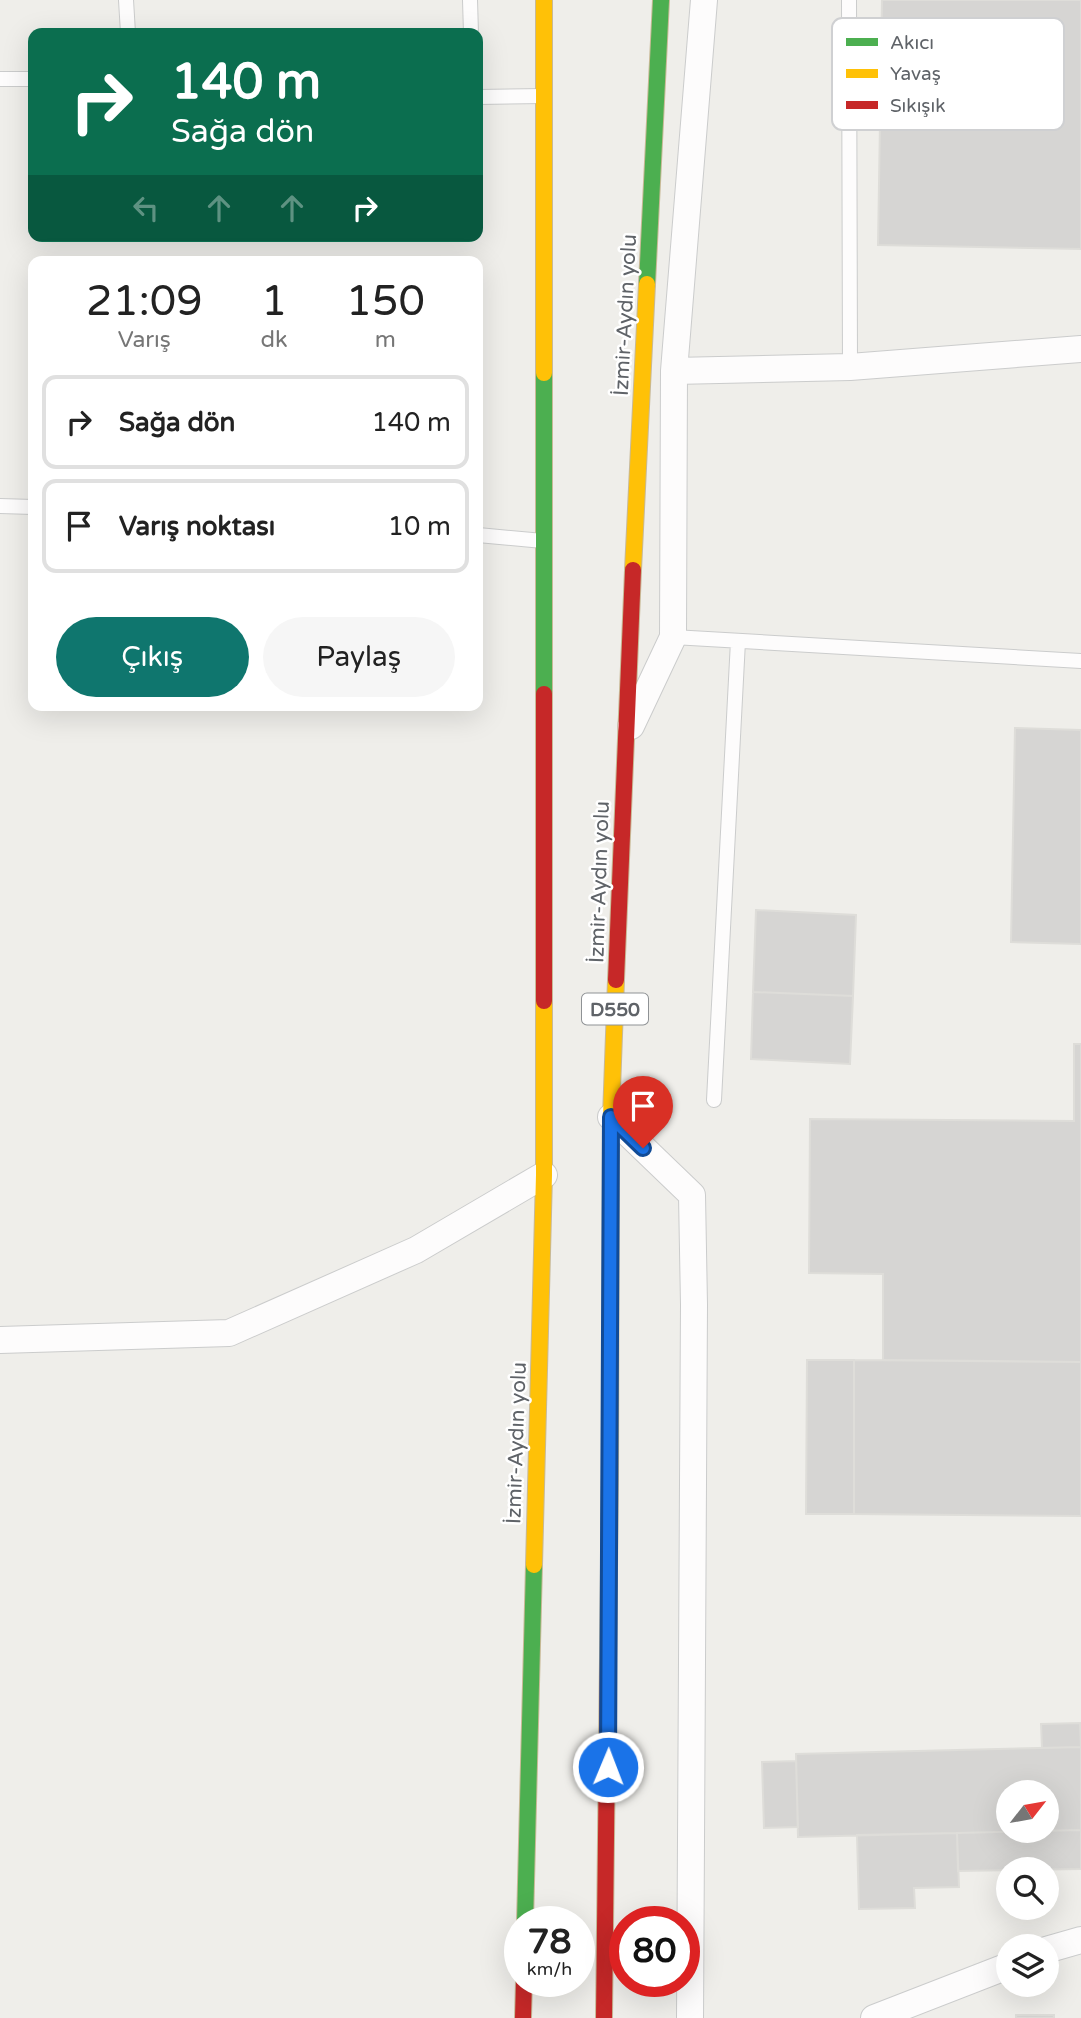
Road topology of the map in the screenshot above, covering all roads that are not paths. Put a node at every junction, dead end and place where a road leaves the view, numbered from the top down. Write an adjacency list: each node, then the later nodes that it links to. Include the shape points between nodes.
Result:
1 (126, 0): 8 (lane)
2 (470, 0): 9 (lane)
3 (544, 0): 12 (highway, İzmir-Aydın yolu)
4 (661, 0): 25 (highway, İzmir-Aydın yolu / D550)
5 (704, 0): 17 (street)
6 (849, 0): 7 (lane)
7 (849, 18)
8 (128, 28)
9 (471, 28)
10 (0, 79): 11 (lane)
11 (28, 79)
12 (544, 96): 13 (lane); 21 (highway, İzmir-Aydın yolu)
13 (483, 97)
14 (849, 130): 16 (lane)
15 (1081, 349): 16 (street)
16 (850, 366): 17 (street)
17 (674, 371): 22 (street)
18 (0, 506): 19 (lane)
19 (28, 507)
20 (483, 535): 21 (lane)
21 (544, 541): 28 (highway, İzmir-Aydın yolu)
22 (673, 637): 23 (lane); 25 (street)
23 (738, 641): 24 (lane); 26 (lane)
24 (1081, 661)
25 (625, 737): 27 (highway, İzmir-Aydın yolu / D550)
26 (714, 1100)
27 (611, 1117): 36 (highway, İzmir-Aydın yolu / D550); 37 (street, via 692,1195)
28 (544, 1175): 29 (street, via 416,1250 229,1333); 30 (highway, İzmir-Aydın yolu)
29 (0, 1340)
30 (525, 1906)
31 (1081, 1940): 32 (street)
32 (1059, 1946)
33 (996, 1971): 38 (street)
34 (524, 1997): 35 (highway)
35 (523, 2018)
36 (604, 2018)
37 (690, 2018)
38 (874, 2018)

